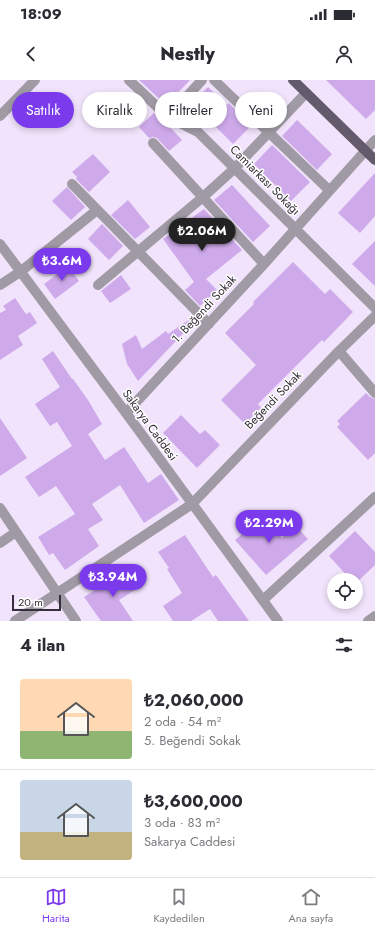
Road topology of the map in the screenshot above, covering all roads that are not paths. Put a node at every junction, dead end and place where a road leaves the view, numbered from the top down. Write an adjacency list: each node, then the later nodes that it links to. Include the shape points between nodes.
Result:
1 (35, 80): 9 (street)
2 (128, 80): 8 (street, Camiarkası Sokağı)
3 (202, 80): 6 (street)
4 (214, 80): 11 (street)
5 (293, 80): 7 (main road)
6 (191, 92)
7 (306, 93): 11 (street); 14 (main road)
8 (155, 105)
9 (0, 116)
10 (190, 128): 16 (street, Camiarkası Sokağı, via 198,132)
11 (269, 132): 16 (street); 18 (street)
12 (375, 140): 14 (street, 1. Beğendi Sokak)
13 (153, 143): 19 (street)
14 (364, 150): 15 (main road); 18 (street, 1. Beğendi Sokak)
15 (375, 160)
16 (235, 168): 19 (street); 21 (street, Camiarkası Sokağı)
17 (72, 184): 20 (street)
18 (329, 190): 21 (street, 1. Beğendi Sokak)
19 (203, 197): 23 (street); 24 (street)
20 (97, 210): 23 (street); 25 (street)
21 (295, 229): 24 (street, 1. Beğendi Sokak); 28 (street, Camiarkası Sokağı)
22 (0, 244): 25 (street, Sakarya Caddesi)
23 (138, 251): 27 (street); 30 (street)
24 (264, 264): 30 (street, 1. Beğendi Sokak)
25 (20, 272): 26 (street); 33 (street, Sakarya Caddesi)
26 (0, 285)
27 (98, 286)
28 (375, 308)
29 (375, 316): 31 (street, Beğendi Sokak)
30 (208, 324): 33 (street, 1. Beğendi Sokak)
31 (339, 351): 32 (street); 35 (street, Beğendi Sokak)
32 (375, 392)
33 (126, 414): 35 (street, Sakarya Caddesi)
34 (375, 497): 40 (street)
35 (192, 504): 39 (street, Beğendi Sokak); 40 (street, Sakarya Caddesi)
36 (0, 508): 37 (street)
37 (16, 532): 38 (street); 39 (street)
38 (0, 543)
39 (58, 592): 42 (street, Beğendi Sokak); 43 (street)
40 (263, 600): 44 (street, Sakarya Caddesi)
41 (375, 616): 45 (street)
42 (15, 621)
43 (76, 621)
44 (278, 621)
45 (368, 621)

